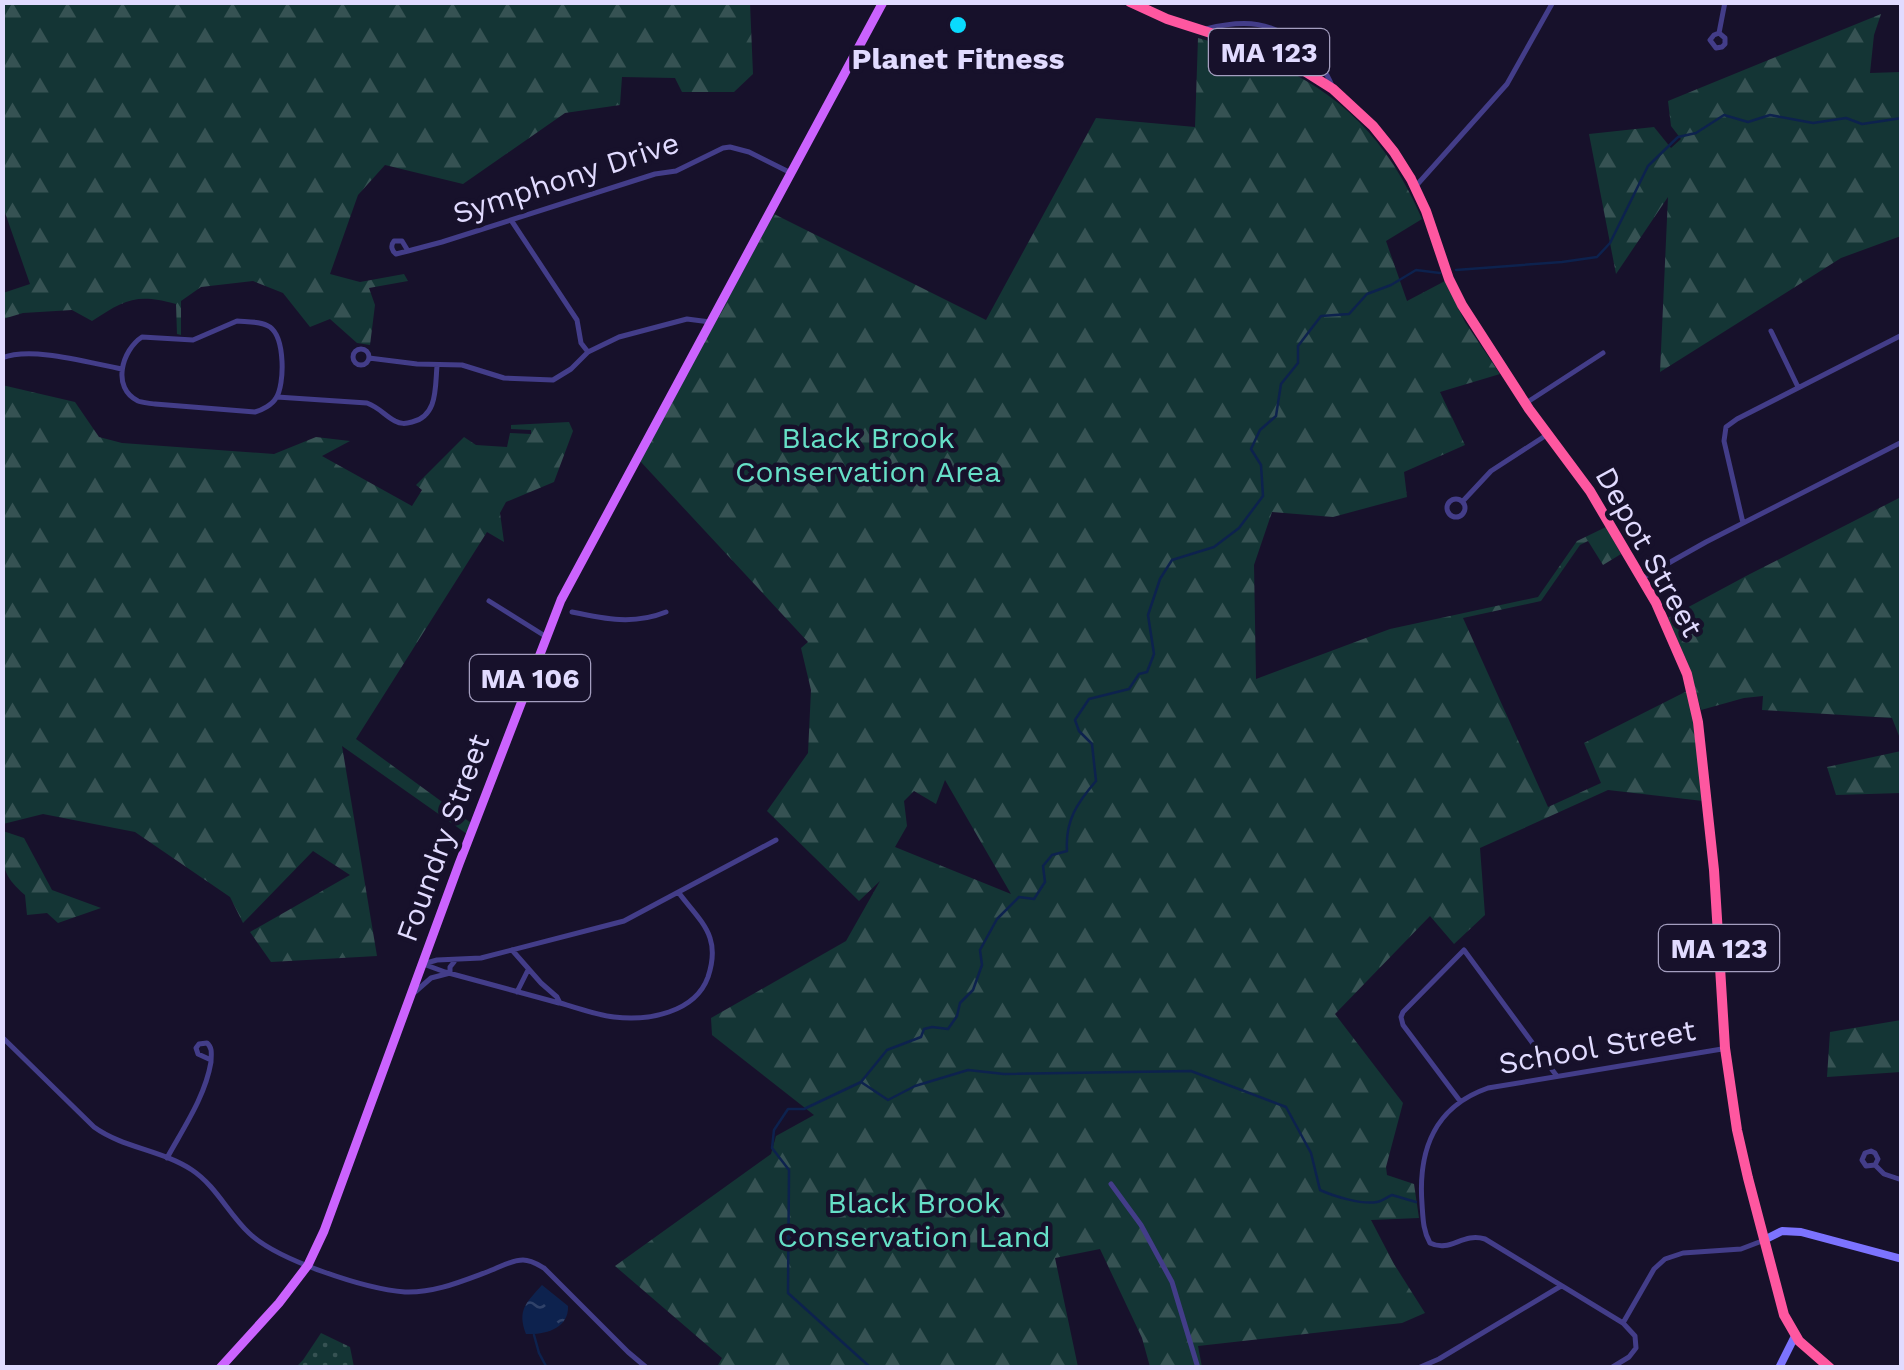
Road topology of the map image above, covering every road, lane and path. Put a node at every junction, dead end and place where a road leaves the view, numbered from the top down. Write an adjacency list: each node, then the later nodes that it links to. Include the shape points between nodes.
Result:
1 (884, 2): 8 (main road, Foundry Street / MA 106)
2 (1130, 2): 5 (highway, Depot Street / MA 123)
3 (1553, 2): 9 (street, via 1508,84)
4 (1725, 2): 6 (street)
5 (1199, 30): 7 (highway, Depot Street / MA 123, via 1276,55); 7 (street, via 1277,28 1318,62)
6 (1719, 34)
7 (1333, 89): 9 (highway, Depot Street / MA 123, via 1385,141)
8 (790, 173): 10 (street, Symphony Drive, via 739,148 723,148 676,171); 12 (main road, Foundry Street / MA 106)
9 (1415, 188): 23 (highway, Depot Street / MA 123, via 1458,299)
10 (511, 220): 11 (street, Symphony Drive); 15 (street, via 577,320)
11 (408, 251)
12 (710, 322): 15 (street, via 686,318); 29 (main road, Foundry Street / MA 106)
13 (1771, 331): 21 (street)
14 (1902, 335): 21 (street)
15 (588, 352): 19 (street, via 553,380)
16 (1603, 353): 23 (street)
17 (2, 358): 20 (street, via 45,355)
18 (369, 358): 19 (street)
19 (437, 366): 22 (street, via 432,408 416,422 396,421 367,403)
20 (122, 368): 22 (street, via 127,391 140,402 255,412); 22 (street, via 127,351 142,337 193,340 237,321 262,324 282,347)
21 (1798, 388): 27 (street, via 1726,427)
22 (277, 398)
23 (1526, 403): 24 (highway, Depot Street / MA 123)
24 (1548, 434): 26 (street, via 1491,472); 28 (highway, Depot Street / MA 123)
25 (1902, 442): 27 (street)
26 (1463, 501)
27 (1743, 522): 28 (street)
28 (1642, 578): 46 (highway, Depot Street / MA 123, via 1684,666 1697,714)
29 (561, 600): 31 (street); 33 (main road, Foundry Street / MA 106)
30 (488, 601): 34 (street)
31 (572, 612): 32 (street, via 625,621); 33 (street)
32 (666, 612)
33 (555, 613): 34 (main road, Foundry Street / MA 106)
34 (546, 636): 39 (main road, Foundry Street / MA 106)
35 (776, 840): 36 (street)
36 (679, 893): 37 (street, via 624,922); 44 (street, via 711,942 708,975 695,997 668,1012 633,1017)
37 (512, 950): 38 (street); 40 (street)
38 (454, 961): 39 (street); 41 (street)
39 (423, 964): 41 (street); 43 (main road, Foundry Street / MA 106)
40 (528, 970): 42 (street); 44 (street)
41 (450, 973): 42 (street); 43 (street, via 434,976)
42 (517, 992): 44 (street)
43 (410, 998): 56 (main road, Foundry Street / MA 106)
44 (560, 1003)
45 (2, 1037): 50 (street, via 97,1129)
46 (1725, 1048): 48 (street, School Street); 54 (highway, Depot Street / MA 123)
47 (211, 1060): 50 (street, via 205,1086)
48 (1557, 1076): 49 (street, School Street, via 1488,1088); 49 (street, via 1464,950 1401,1017)
49 (1460, 1102): 57 (street, via 1434,1130 1422,1160 1430,1243 1482,1238)
50 (167, 1158): 56 (street, via 204,1179 256,1239)
51 (1875, 1165): 52 (street)
52 (1902, 1180)
53 (1110, 1184): 62 (street, via 1172,1282)
54 (1764, 1240): 55 (main road, via 1801,1232); 58 (street, via 1665,1259); 59 (highway, Depot Street / MA 123, via 1780,1306)
55 (1902, 1258)
56 (308, 1266): 60 (main road, Foundry Street / MA 106); 61 (street, via 413,1292 515,1261 533,1262)
57 (1561, 1286): 58 (street); 63 (street)
58 (1623, 1323): 64 (street, via 1637,1345)
59 (1795, 1336): 65 (main road); 66 (highway, Depot Street / MA 123)
60 (220, 1368)
61 (647, 1368)
62 (1198, 1368)
63 (1418, 1368)
64 (1611, 1368)
65 (1780, 1368)
66 (1830, 1368)

